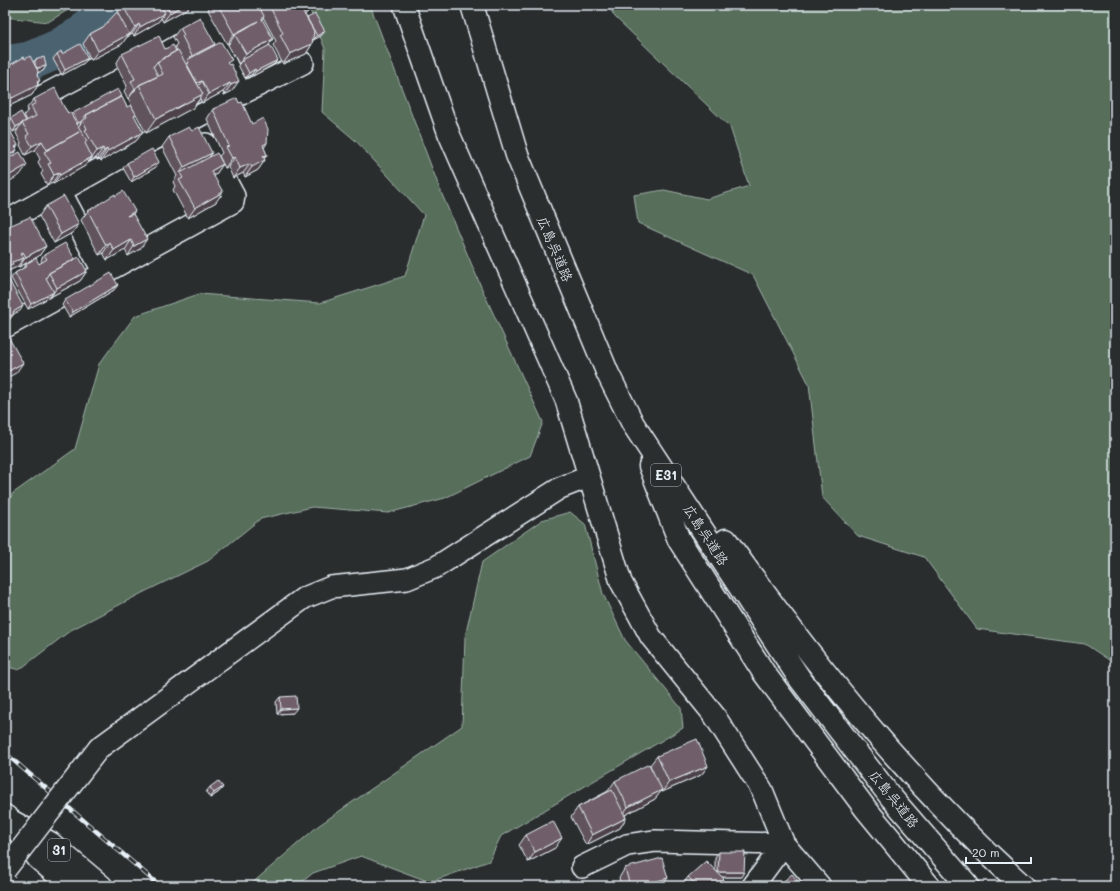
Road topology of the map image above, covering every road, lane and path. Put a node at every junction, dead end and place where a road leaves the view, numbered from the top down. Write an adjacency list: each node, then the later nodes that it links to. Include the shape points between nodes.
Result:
1 (404, 5): 14 (street, via 449,134 566,400)
2 (472, 5): 12 (highway, 広島呉道路 / E31, via 517,155)
3 (201, 7): 5 (street); 6 (street, via 103,64)
4 (303, 63): 5 (street)
5 (241, 94): 7 (street)
6 (5, 116)
7 (192, 119): 8 (street); 10 (street, via 234,196 232,202)
8 (60, 191): 9 (street); 10 (street)
9 (5, 222)
10 (104, 273): 11 (street)
11 (5, 327)
12 (608, 374): 13 (highway, 広島呉道路 / E31); 25 (highway, via 768,599 842,695 933,798)
13 (633, 424): 23 (highway, via 679,540 764,674 865,808); 24 (highway, 広島呉道路 / E31, via 800,679 890,796)
14 (588, 477): 16 (street, via 621,582 651,637 714,715 762,790); 18 (street, bridge, via 560,488 436,566 407,578 331,587 304,598 99,748)
15 (7, 822): 19 (highway, 31, via 38,858); 20 (highway, 31, via 50,842)
16 (784, 844): 17 (street, via 655,842 627,845); 21 (street); 22 (street)
17 (582, 867)
18 (5, 870)
19 (70, 886)
20 (101, 886)
21 (753, 886)
22 (820, 886)
23 (929, 886)
24 (968, 886)
25 (1023, 886)

